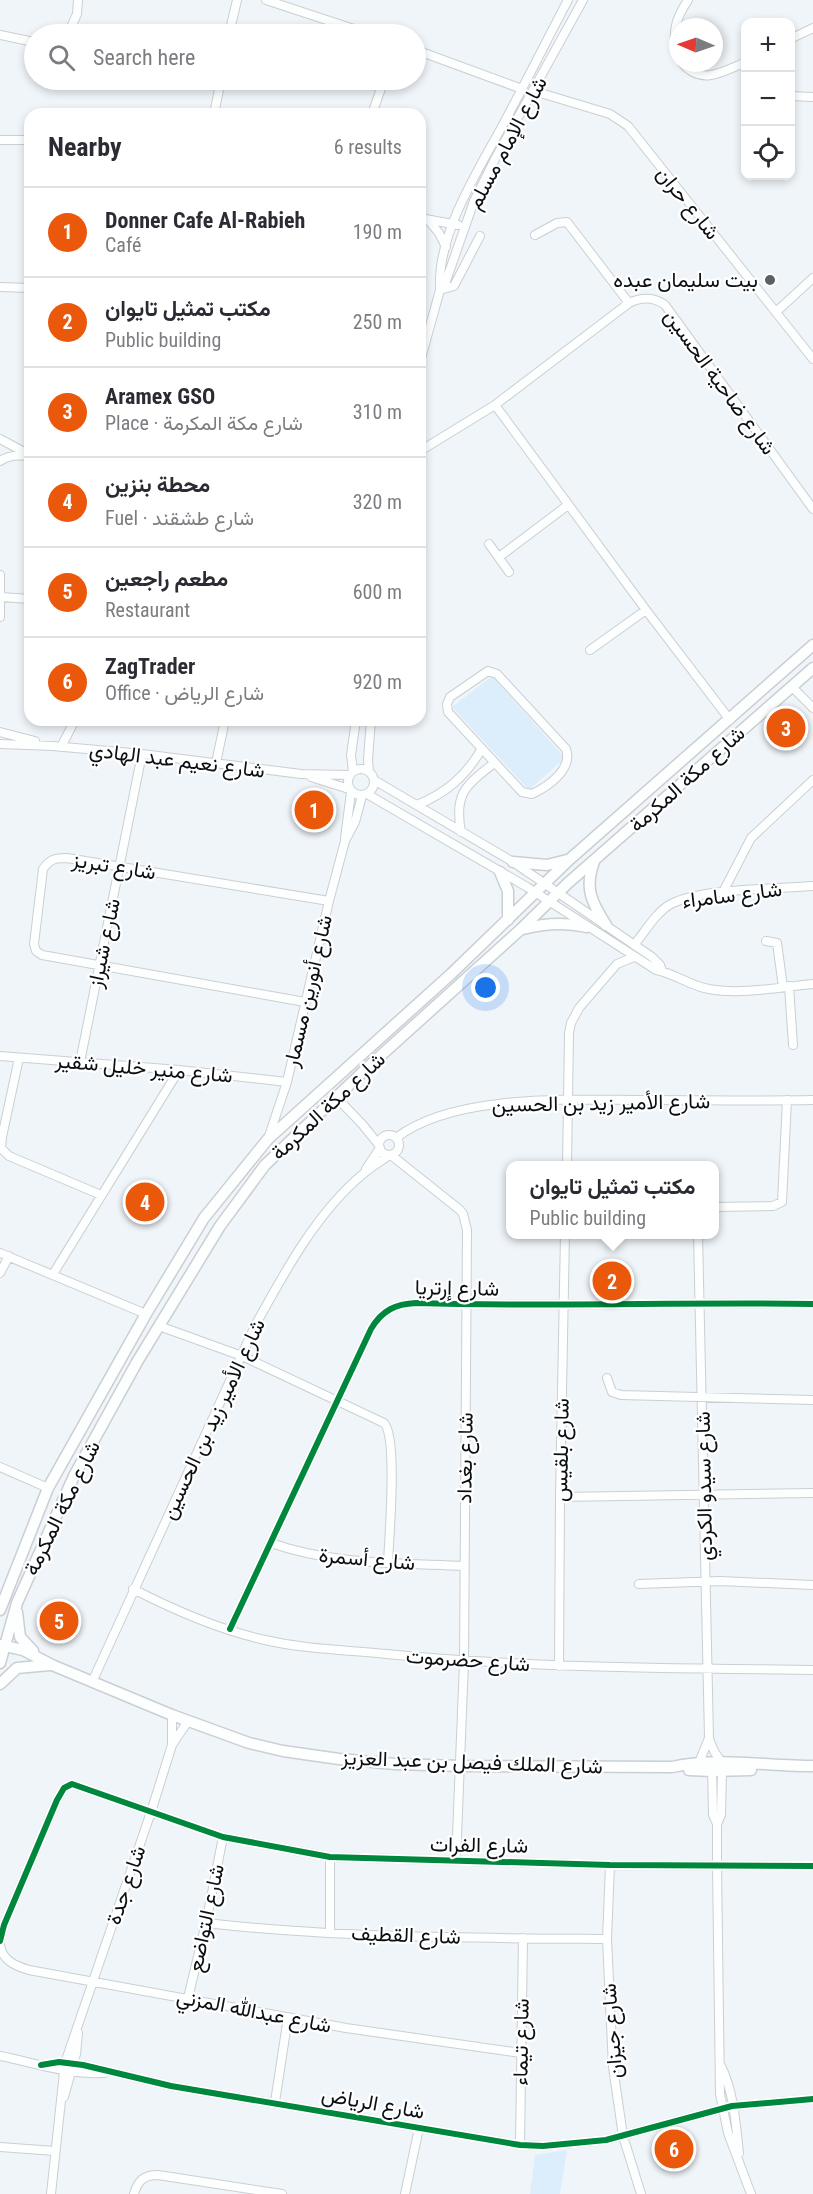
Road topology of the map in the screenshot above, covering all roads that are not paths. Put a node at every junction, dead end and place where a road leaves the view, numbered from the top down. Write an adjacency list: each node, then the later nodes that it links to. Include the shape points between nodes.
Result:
1 (78, 0): 8 (street)
2 (266, 0): 10 (street)
3 (568, 0): 20 (street, شارع الإمام مسلم)
4 (583, 0): 23 (street, شارع الإمام مسلم)
5 (688, 0): 7 (street)
6 (239, 1): 9 (street)
7 (678, 18)
8 (72, 24)
9 (232, 24)
10 (339, 24)
11 (813, 28): 13 (street)
12 (0, 35): 14 (street)
13 (795, 37)
14 (24, 40)
15 (426, 54): 20 (street)
16 (741, 64): 17 (street)
17 (723, 71)
18 (693, 72): 19 (street, via 702,76)
19 (720, 72)
20 (522, 89): 32 (street, شارع الإمام مسلم)
21 (218, 90): 26 (street)
22 (380, 90): 27 (street)
23 (534, 91): 33 (street, شارع الإمام مسلم, via 495,159); 42 (street, شارع حران, via 610,114 628,126)
24 (795, 96): 25 (street)
25 (813, 97)
26 (215, 108)
27 (374, 108)
28 (0, 140): 29 (street)
29 (24, 140)
30 (426, 220): 32 (street)
31 (426, 221): 36 (street)
32 (453, 224): 33 (street); 36 (street, شارع الإمام مسلم)
33 (463, 227): 40 (street, شارع الإمام مسلم)
34 (535, 235): 41 (street, via 567,222)
35 (480, 236): 40 (street, via 454,286)
36 (446, 247): 40 (street, شارع الإمام مسلم)
37 (813, 278): 42 (street)
38 (0, 287): 39 (street)
39 (24, 288)
40 (440, 290): 44 (street, شارع الإمام مسلم)
41 (629, 303): 47 (street); 54 (street, شارع ضاحية الحسين, via 652,299 665,305)
42 (776, 312): 46 (street, شارع حران)
43 (426, 319): 44 (street)
44 (432, 320): 45 (street, شارع الإمام مسلم)
45 (426, 341)
46 (813, 359)
47 (495, 405): 49 (street); 53 (street)
48 (0, 439): 50 (street)
49 (426, 447)
50 (24, 453)
51 (24, 456): 52 (street)
52 (0, 461)
53 (568, 505): 56 (street); 61 (street)
54 (813, 508)
55 (489, 544): 56 (street)
56 (499, 557): 57 (street)
57 (509, 572)
58 (0, 575): 59 (street)
59 (1, 597): 60 (street); 62 (street)
60 (24, 599)
61 (646, 610): 64 (street); 68 (street)
62 (0, 617)
63 (813, 645): 68 (main road, شارع مكة المكرمة)
64 (590, 650)
65 (813, 668): 66 (main road, شارع مكة المكرمة)
66 (792, 687): 67 (street); 92 (main road, شارع مكة المكرمة)
67 (813, 708)
68 (730, 720): 90 (main road, شارع مكة المكرمة)
69 (71, 726): 75 (street)
70 (224, 726): 78 (street)
71 (355, 726): 81 (street)
72 (370, 726): 80 (street)
73 (0, 732): 75 (street, شارع نعيم عبد الهادي)
74 (0, 744): 75 (street, شارع نعيم عبد الهادي)
75 (57, 746): 77 (street, شارع نعيم عبد الهادي)
76 (481, 750): 79 (street); 79 (street, via 451,717 447,704 450,697 492,672 567,749 569,760 555,779 529,795); 87 (street, via 465,774 447,790)
77 (142, 754): 78 (street, شارع نعيم عبد الهادي); 93 (street, شارع شيراز)
78 (216, 762): 82 (street, شارع نعيم عبد الهادي)
79 (494, 764): 88 (street, via 464,789 458,811)
80 (369, 772): 81 (street, via 361,769); 83 (street)
81 (352, 773): 82 (street, شارع نعيم عبد الهادي); 85 (street)
82 (302, 774): 85 (street, شارع نعيم عبد الهادي)
83 (374, 780): 86 (street, via 373,789); 87 (street)
84 (813, 780): 98 (street, via 751,838)
85 (350, 790): 86 (street); 89 (street, شارع أنورين مسمار)
86 (365, 795): 89 (street, شارع أنورين مسمار); 94 (street)
87 (417, 805): 88 (street)
88 (461, 832): 91 (street)
89 (345, 841): 100 (street, شارع أنورين مسمار)
90 (570, 859): 91 (main road, via 547,865); 95 (main road, شارع مكة المكرمة)
91 (513, 862): 95 (street)
92 (594, 862): 97 (main road, شارع مكة المكرمة); 103 (main road, via 589,890)
93 (120, 866): 100 (street, شارع تبريز); 111 (street, شارع شيراز); 111 (street, شارع تبريز, via 53,859 43,869 40,883 33,944 36,951 46,957)
94 (500, 872): 99 (street); 102 (main road, via 508,891)
95 (546, 884): 97 (street); 99 (main road, شارع مكة المكرمة)
96 (813, 886): 98 (street, شارع سامراء)
97 (559, 892): 101 (main road, شارع مكة المكرمة); 103 (street)
98 (723, 892): 107 (street, شارع سامراء, via 673,903)
99 (536, 893): 101 (street); 102 (main road, شارع مكة المكرمة)
100 (329, 901): 115 (street, شارع أنورين مسمار)
101 (549, 901): 104 (street); 105 (main road, شارع مكة المكرمة)
102 (508, 920): 129 (main road, شارع مكة المكرمة)
103 (606, 925): 107 (street)
104 (587, 927): 105 (main road, via 548,924); 108 (street)
105 (520, 930): 122 (main road, شارع مكة المكرمة)
106 (766, 941): 114 (street, via 777,943)
107 (634, 945): 112 (street)
108 (620, 948): 109 (street); 110 (street)
109 (634, 957): 110 (street); 112 (street)
110 (617, 964): 123 (street, via 571,1023)
111 (99, 966): 115 (street, شارع تبريز); 119 (street, شارع شيراز)
112 (662, 970): 114 (street, via 694,986 714,990)
113 (813, 984): 114 (street)
114 (786, 986): 116 (street)
115 (305, 1002): 121 (street, شارع أنورين مسمار)
116 (793, 1044)
117 (0, 1056): 118 (street, شارع منير خليل شقير)
118 (19, 1058): 119 (street, شارع منير خليل شقير); 134 (street, via 1,1148 9,1156)
119 (80, 1062): 120 (street, شارع منير خليل شقير)
120 (179, 1070): 121 (street, شارع منير خليل شقير); 134 (street)
121 (287, 1082): 129 (street, شارع أنورين مسمار)
122 (336, 1097): 126 (street); 147 (main road, شارع مكة المكرمة, via 272,1157 220,1226)
123 (567, 1100): 125 (street, شارع الأمير زيد بن الحسين); 128 (street, شارع الأمير زيد بن الحسين, via 473,1108 421,1123); 132 (street)
124 (813, 1100): 125 (street, شارع الأمير زيد بن الحسين)
125 (787, 1101): 135 (street, via 782,1202)
126 (362, 1124): 127 (street); 130 (street)
127 (386, 1136): 128 (street); 130 (street)
128 (396, 1138): 131 (street, via 399,1144)
129 (268, 1139): 146 (main road, شارع مكة المكرمة, via 204,1218)
130 (380, 1147): 131 (street, via 383,1153); 133 (street, شارع الأمير زيد بن الحسين)
131 (393, 1154): 133 (street, شارع الأمير زيد بن الحسين); 142 (street, شارع بغداد, via 463,1214 467,1230)
132 (567, 1161)
133 (362, 1175): 148 (street, شارع الأمير زيد بن الحسين, via 333,1206 290,1266)
134 (101, 1195): 141 (street)
135 (719, 1207)
136 (565, 1239): 145 (street, شارع بلقيس)
137 (698, 1239): 143 (street, شارع سيدو الكردي)
138 (0, 1253): 139 (street)
139 (9, 1256): 140 (street); 141 (street)
140 (0, 1273)
141 (53, 1274): 146 (street)
142 (468, 1304): 145 (street, شارع إرتريا); 152 (street, شارع إرتريا, via 402,1304 381,1314); 160 (street, شارع بغداد)
143 (700, 1304): 144 (street, شارع إرتريا); 145 (street, شارع إرتريا); 150 (street, شارع سيدو الكردي)
144 (813, 1304)
145 (563, 1305): 157 (street, شارع بلقيس)
146 (146, 1314): 154 (main road, شارع مكة المكرمة)
147 (159, 1326): 148 (street); 165 (main road, شارع مكة المكرمة, via 74,1476)
148 (242, 1356): 152 (street); 164 (street, شارع الأمير زيد بن الحسين)
149 (607, 1378): 150 (street, via 609,1389 615,1394)
150 (702, 1399): 151 (street); 156 (street, شارع سيدو الكردي)
151 (813, 1400)
152 (336, 1401): 158 (street, شارع إرتريا); 159 (street, via 388,1427 392,1455)
153 (0, 1467): 154 (street)
154 (48, 1488): 166 (main road, شارع مكة المكرمة)
155 (813, 1493): 156 (street)
156 (705, 1495): 157 (street); 161 (street, شارع سيدو الكردي)
157 (560, 1497): 172 (street, شارع بلقيس)
158 (271, 1543): 159 (street, شارع أسمرة, via 322,1558); 167 (street, شارع إرتريا)
159 (388, 1563): 160 (street, شارع أسمرة)
160 (464, 1566): 169 (street, شارع بغداد)
161 (706, 1581): 162 (street); 163 (street); 173 (street, شارع سيدو الكردي)
162 (639, 1584)
163 (813, 1585)
164 (134, 1589): 167 (street, شارع حضرموت); 175 (street, شارع الأمير زيد بن الحسين)
165 (17, 1603): 168 (main road, شارع مكة المكرمة); 171 (main road, via 20,1637)
166 (0, 1610)
167 (230, 1629): 169 (street, شارع حضرموت, via 291,1644)
168 (2, 1645): 170 (main road, شارع مكة المكرمة); 171 (main road, شارع الملك فيصل بن عبد العزيز, via 23,1650)
169 (464, 1662): 172 (street, شارع حضرموت); 182 (street, شارع بغداد)
170 (0, 1663)
171 (52, 1665): 175 (main road, شارع الملك فيصل بن عبد العزيز); 176 (main road, via 17,1668)
172 (560, 1666): 173 (street, شارع حضرموت)
173 (708, 1668): 174 (street, شارع حضرموت); 179 (street, شارع سيدو الكردي)
174 (813, 1670)
175 (93, 1680): 177 (main road, شارع الملك فيصل بن عبد العزيز)
176 (0, 1684)
177 (172, 1715): 178 (main road, شارع الملك فيصل بن عبد العزيز); 180 (street, شارع جدة)
178 (188, 1721): 180 (street, شارع جدة); 182 (main road, شارع الملك فيصل بن عبد العزيز, via 283,1751)
179 (709, 1738): 181 (street, شارع سيدو الكردي); 185 (street, شارع سيدو الكردي)
180 (172, 1745): 186 (street, شارع جدة)
181 (699, 1763): 184 (main road, شارع الملك فيصل بن عبد العزيز); 185 (main road, شارع الملك فيصل بن عبد العزيز)
182 (461, 1766): 184 (main road, شارع الملك فيصل بن عبد العزيز); 189 (street, شارع بغداد)
183 (813, 1766): 185 (main road, شارع الملك فيصل بن عبد العزيز)
184 (672, 1767): 185 (main road, شارع الملك فيصل بن عبد العزيز)
185 (717, 1767): 191 (street, via 713,1815 717,1824)
186 (151, 1812): 187 (street, شارع الفرات); 197 (street, شارع عبدالله المزني, via 76,1785 66,1786 4,1925); 198 (street, شارع جدة)
187 (223, 1837): 188 (street, شارع الفرات); 193 (street, شارع التواضع)
188 (330, 1857): 189 (street, شارع الفرات); 194 (street)
189 (456, 1862): 190 (street, شارع الفرات)
190 (610, 1865): 191 (street, شارع الفرات); 196 (street, شارع جيزان)
191 (717, 1865): 192 (street, شارع الفرات); 204 (street)
192 (813, 1868)
193 (206, 1923): 194 (street, شارع القطيف); 199 (street, شارع التواضع)
194 (330, 1932): 195 (street, شارع القطيف)
195 (523, 1938): 196 (street, شارع القطيف); 201 (street, شارع تيماء)
196 (607, 1939): 214 (street, شارع جيزان, via 613,2067)
197 (0, 1943): 198 (street, شارع عبدالله المزني, via 3,1954 19,1967)
198 (94, 1981): 199 (street, شارع عبدالله المزني); 205 (street, شارع جدة)
199 (188, 1998): 200 (street, شارع عبدالله المزني)
200 (288, 2018): 201 (street, شارع عبدالله المزني); 209 (street)
201 (521, 2053): 215 (street, شارع تيماء)
202 (0, 2056): 203 (street, شارع الرياض)
203 (40, 2065): 205 (street, شارع الرياض); 206 (street, شارع الرياض)
204 (721, 2065): 211 (street); 212 (street)
205 (68, 2067): 206 (street, شارع الرياض); 207 (street, شارع جدة); 209 (street, شارع الرياض); 210 (street, شارع جدة)
206 (51, 2069): 207 (street)
207 (62, 2088): 210 (street, شارع جدة)
208 (813, 2099): 211 (street, شارع الرياض)
209 (275, 2102): 213 (street, شارع الرياض)
210 (61, 2105): 217 (street, شارع جدة)
211 (732, 2106): 212 (street, شارع الرياض); 218 (street)
212 (722, 2109): 214 (street, شارع الرياض); 218 (street)
213 (419, 2128): 215 (street, شارع الرياض); 222 (street)
214 (623, 2136): 215 (street, شارع الرياض); 223 (street, شارع جيزان)
215 (520, 2145)
216 (0, 2147): 217 (street)
217 (55, 2151): 219 (street, شارع جدة)
218 (740, 2163): 224 (street)
219 (51, 2194)
220 (134, 2194): 221 (street, via 146,2175)
221 (282, 2194)
222 (405, 2194)
223 (641, 2194)
224 (751, 2194)

